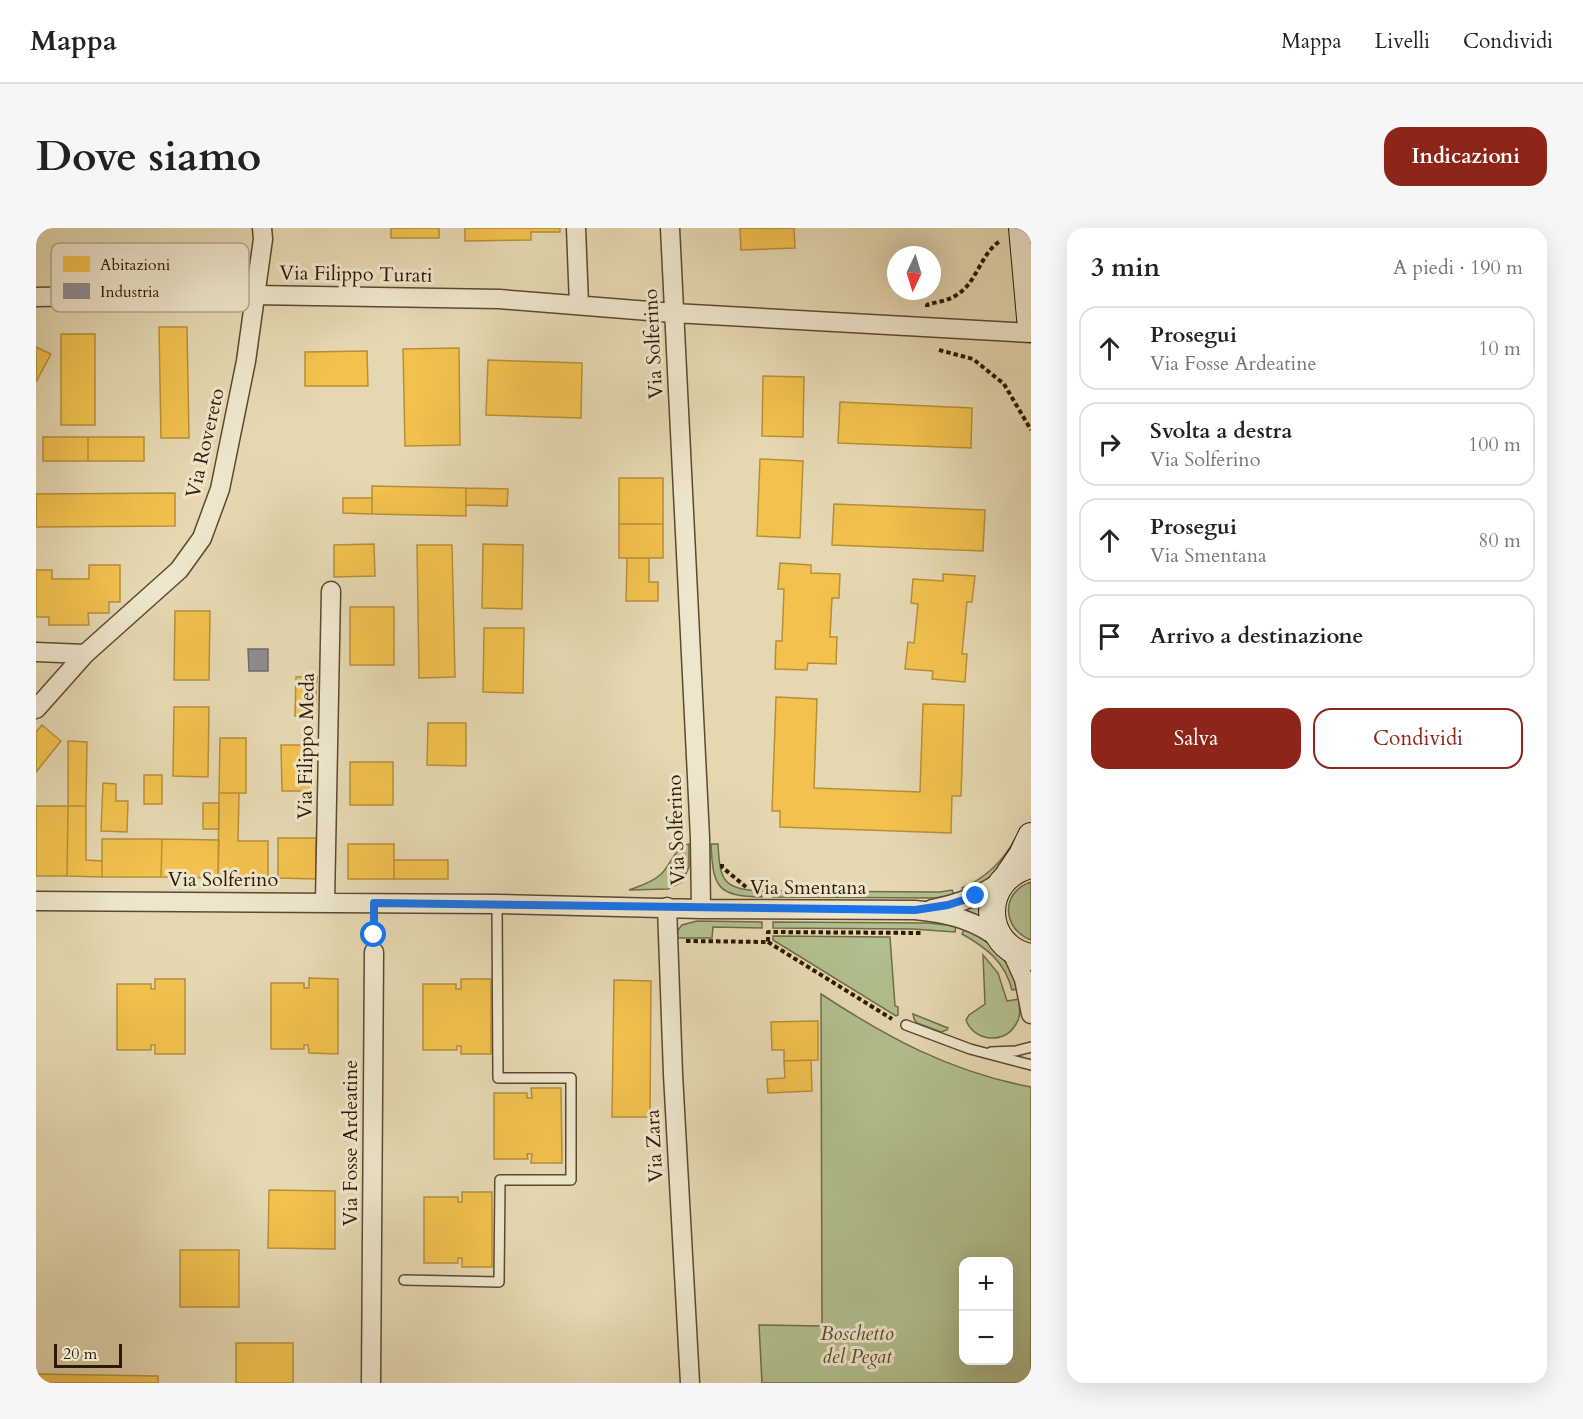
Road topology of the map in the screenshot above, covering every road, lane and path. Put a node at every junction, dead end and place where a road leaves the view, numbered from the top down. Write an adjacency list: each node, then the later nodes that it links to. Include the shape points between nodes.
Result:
1 (262, 228): 6 (street, Via Rovereto)
2 (576, 228): 9 (street)
3 (670, 228): 10 (street, Via Solferino)
4 (1022, 228): 11 (street)
5 (249, 296): 6 (street, Via Filippo Turati)
6 (254, 296): 9 (street, Via Filippo Turati, via 498,298); 14 (street, Via Rovereto, via 246,361 220,489 202,538 179,570)
7 (36, 297): 8 (street, Via Filippo Turati)
8 (51, 297)
9 (579, 305): 10 (street, Via Filippo Turati)
10 (674, 313): 11 (street, Via Filippo Turati); 24 (street, Via Solferino)
11 (1031, 331)
12 (331, 591): 21 (street, Via Filippo Meda)
13 (36, 652): 14 (street)
14 (85, 654): 15 (street, Via Rovereto)
15 (36, 709)
16 (1031, 836): 18 (street)
17 (722, 857): 19 (path, via 722,867 744,887)
18 (1015, 873): 25 (street, Via Smentana, via 962,902); 29 (street, via 995,894 992,910 994,926)
19 (756, 887)
20 (36, 901): 21 (street, Via Solferino)
21 (325, 902): 22 (street, Via Solferino)
22 (497, 903): 23 (street, Via Solferino); 36 (lane, via 498,1078 571,1078 571,1180 500,1180 499,1281)
23 (667, 907): 24 (street, Via Solferino); 27 (street, Via Zara)
24 (701, 909): 25 (street, Via Smentana)
25 (915, 910): 29 (street, Via Smentana, via 962,919)
26 (930, 933): 28 (path, via 768,932)
27 (668, 941): 28 (path); 38 (street, Via Zara)
28 (768, 942): 32 (path)
29 (1015, 950): 31 (street)
30 (374, 952): 37 (street, Via Fosse Ardeatine)
31 (1031, 1014)
32 (906, 1025): 34 (lane)
33 (1031, 1047): 34 (lane, via 1000,1052)
34 (970, 1049): 35 (lane)
35 (1031, 1065)
36 (404, 1280)
37 (371, 1383)
38 (690, 1383)

